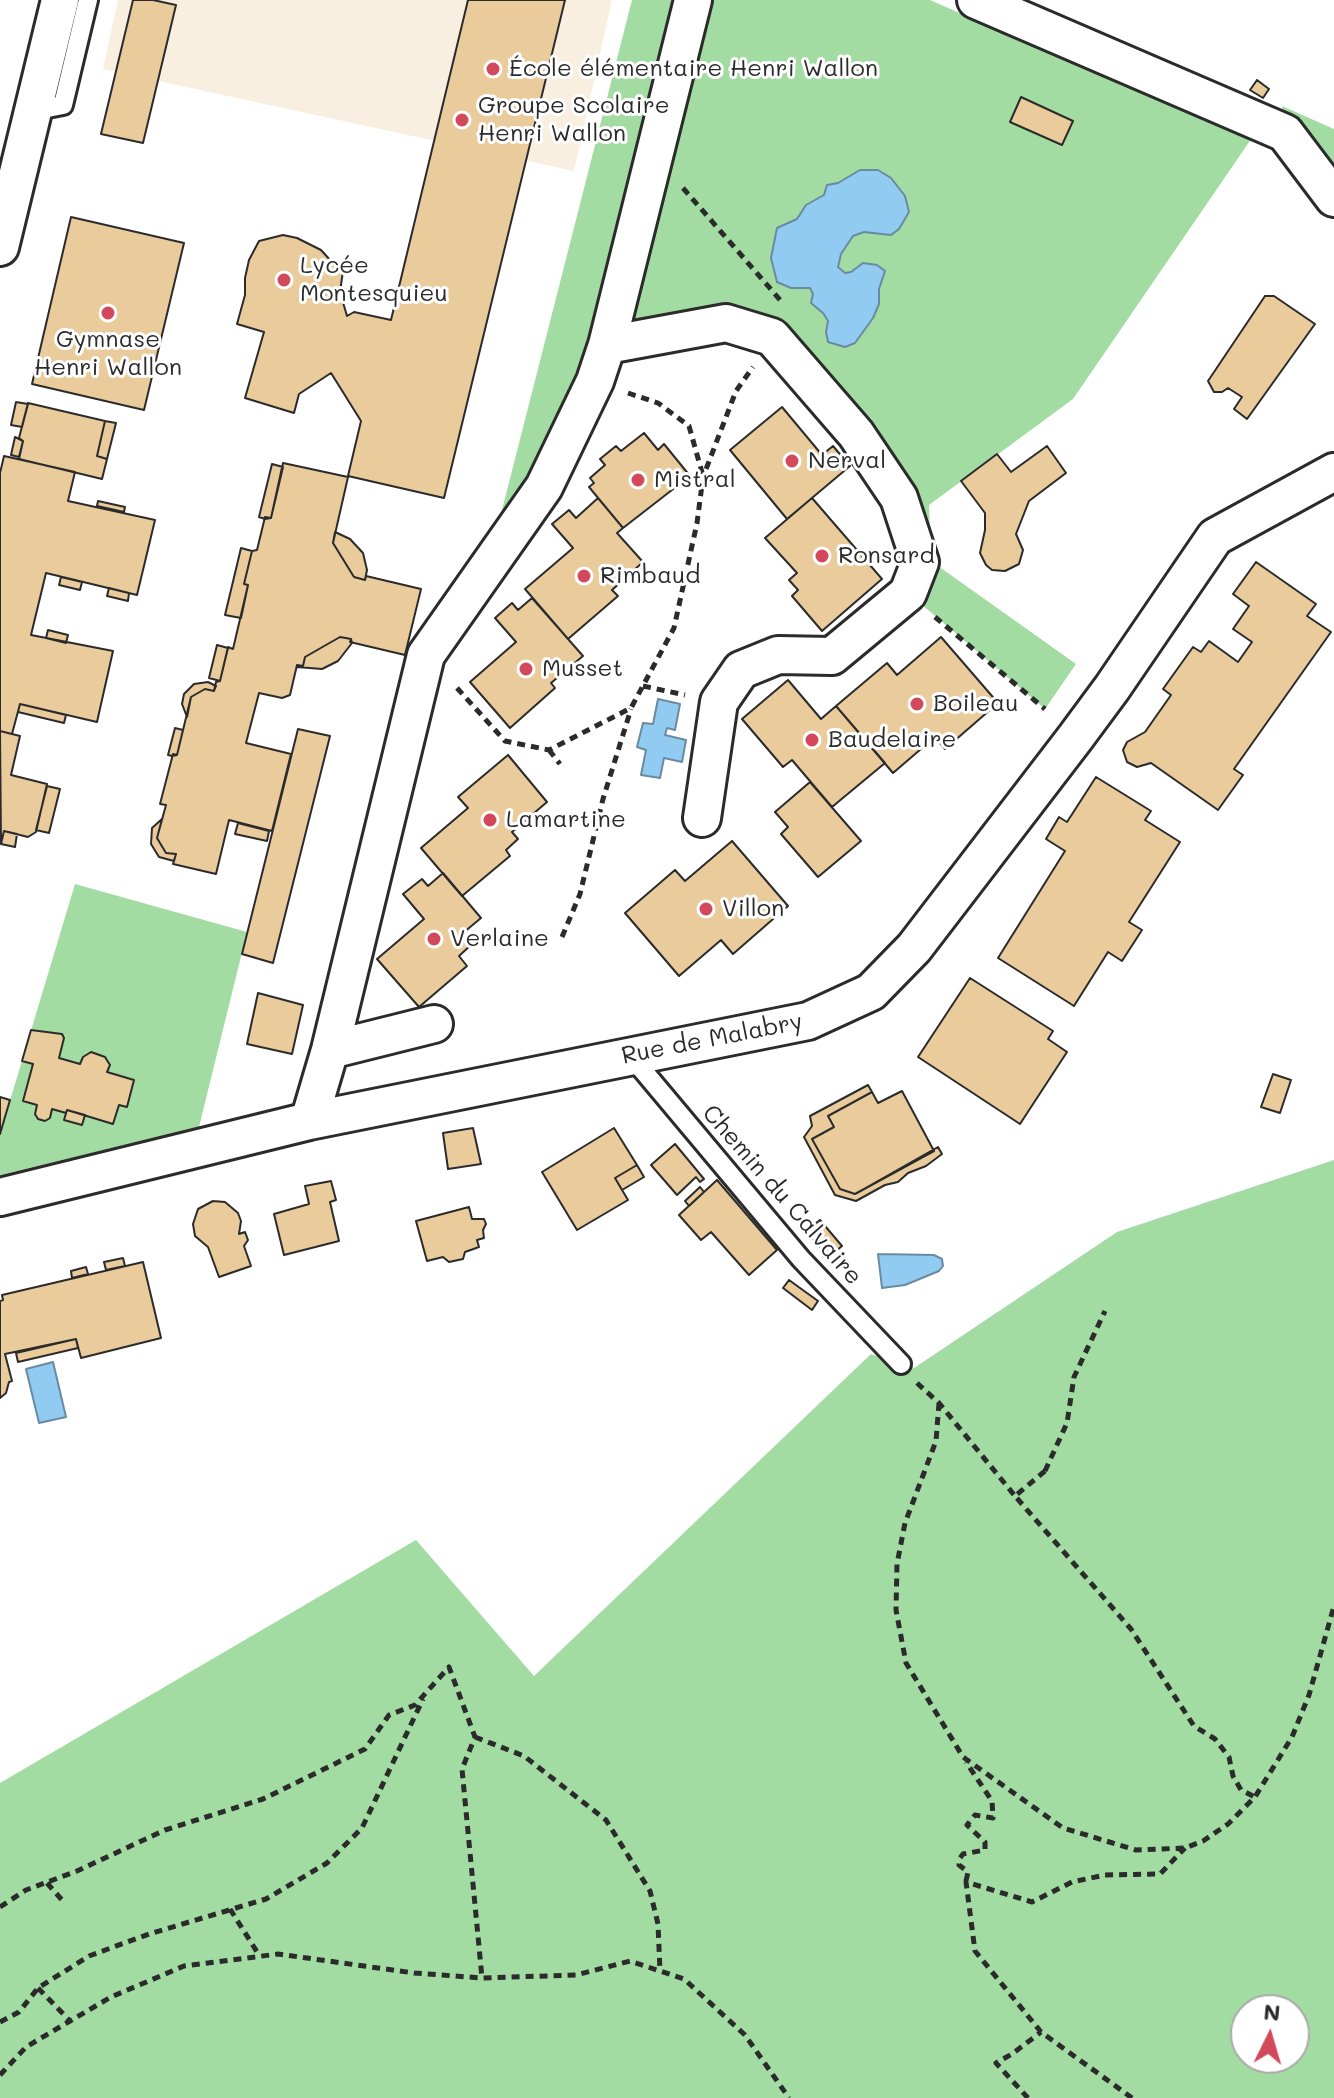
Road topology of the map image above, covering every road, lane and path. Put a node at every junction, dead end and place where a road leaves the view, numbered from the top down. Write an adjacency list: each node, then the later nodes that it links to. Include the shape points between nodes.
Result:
1 (60, 0): 5 (street)
2 (88, 0): 5 (lane, via 63,105)
3 (693, 0): 6 (street)
4 (976, 0): 7 (street, via 1285,133)
5 (32, 111): 8 (street)
6 (654, 155): 9 (path, via 788,309); 10 (street)
7 (1334, 198)
8 (0, 247)
9 (772, 337): 10 (street, via 726,323); 13 (path, via 736,391); 14 (street, via 856,434 899,498 920,562)
10 (607, 345): 11 (street)
11 (595, 381): 13 (path, via 658,403 689,426); 15 (street, via 544,487)
12 (1334, 472): 24 (street, Rue de Malabry, via 1215,537 1066,750 914,948 871,992 808,1021)
13 (703, 477): 16 (path, via 674,628)
14 (908, 593): 17 (path); 20 (street, via 832,656 778,655 741,670 719,702)
15 (426, 655): 18 (path, via 505,741); 23 (street)
16 (631, 708): 18 (path); 21 (path, via 580,894)
17 (1045, 709)
18 (549, 750): 19 (path)
19 (560, 764)
20 (702, 818)
21 (562, 937)
22 (434, 1024): 23 (street)
23 (330, 1050): 25 (street)
24 (630, 1055): 25 (street, Rue de Malabry); 28 (lane, Chemin du Calvaire, via 801,1259)
25 (309, 1121): 26 (street, Rue de Malabry)
26 (0, 1197)
27 (1105, 1311): 29 (path, via 1074,1377 1067,1423 1045,1471)
28 (901, 1364)
29 (1015, 1496): 33 (path, via 939,1403 936,1441 905,1523 896,1610 906,1663); 34 (path, via 1131,1629 1194,1726 1215,1739 1229,1757 1241,1790)
30 (1334, 1606): 34 (path, via 1292,1737)
31 (427, 1691): 32 (path, via 449,1667); 37 (path, via 415,1705 389,1715 365,1749 263,1799 165,1830); 40 (path, via 362,1828 327,1863 266,1899)
32 (475, 1737): 42 (path, via 524,1756 606,1820 650,1891); 43 (path, via 462,1769)
33 (963, 1757): 35 (path, via 1063,1828 1136,1850); 36 (path, via 992,1801 993,1818 975,1815 967,1825 985,1842 985,1850 960,1858 959,1865 968,1872)
34 (1255, 1797): 35 (path, via 1228,1824)
35 (1185, 1848): 36 (path, via 1160,1874 1072,1882 1032,1902)
36 (966, 1882): 47 (path, via 975,1951)
37 (46, 1883): 38 (path); 39 (path)
38 (62, 1900)
39 (0, 1907)
40 (230, 1909): 41 (path); 44 (path, via 89,1956)
41 (259, 1956): 43 (path); 45 (path, via 184,1966)
42 (660, 1971): 43 (path, via 630,1961 576,1975); 49 (path, via 684,1979 745,2035)
43 (482, 1978)
44 (38, 1988): 45 (path); 46 (path, via 19,2012)
45 (70, 2021): 48 (path, via 26,2047)
46 (0, 2022)
47 (1041, 2032): 50 (path, via 996,2063); 51 (path)
48 (0, 2075)
49 (789, 2098)
50 (1028, 2098)
51 (1132, 2098)

